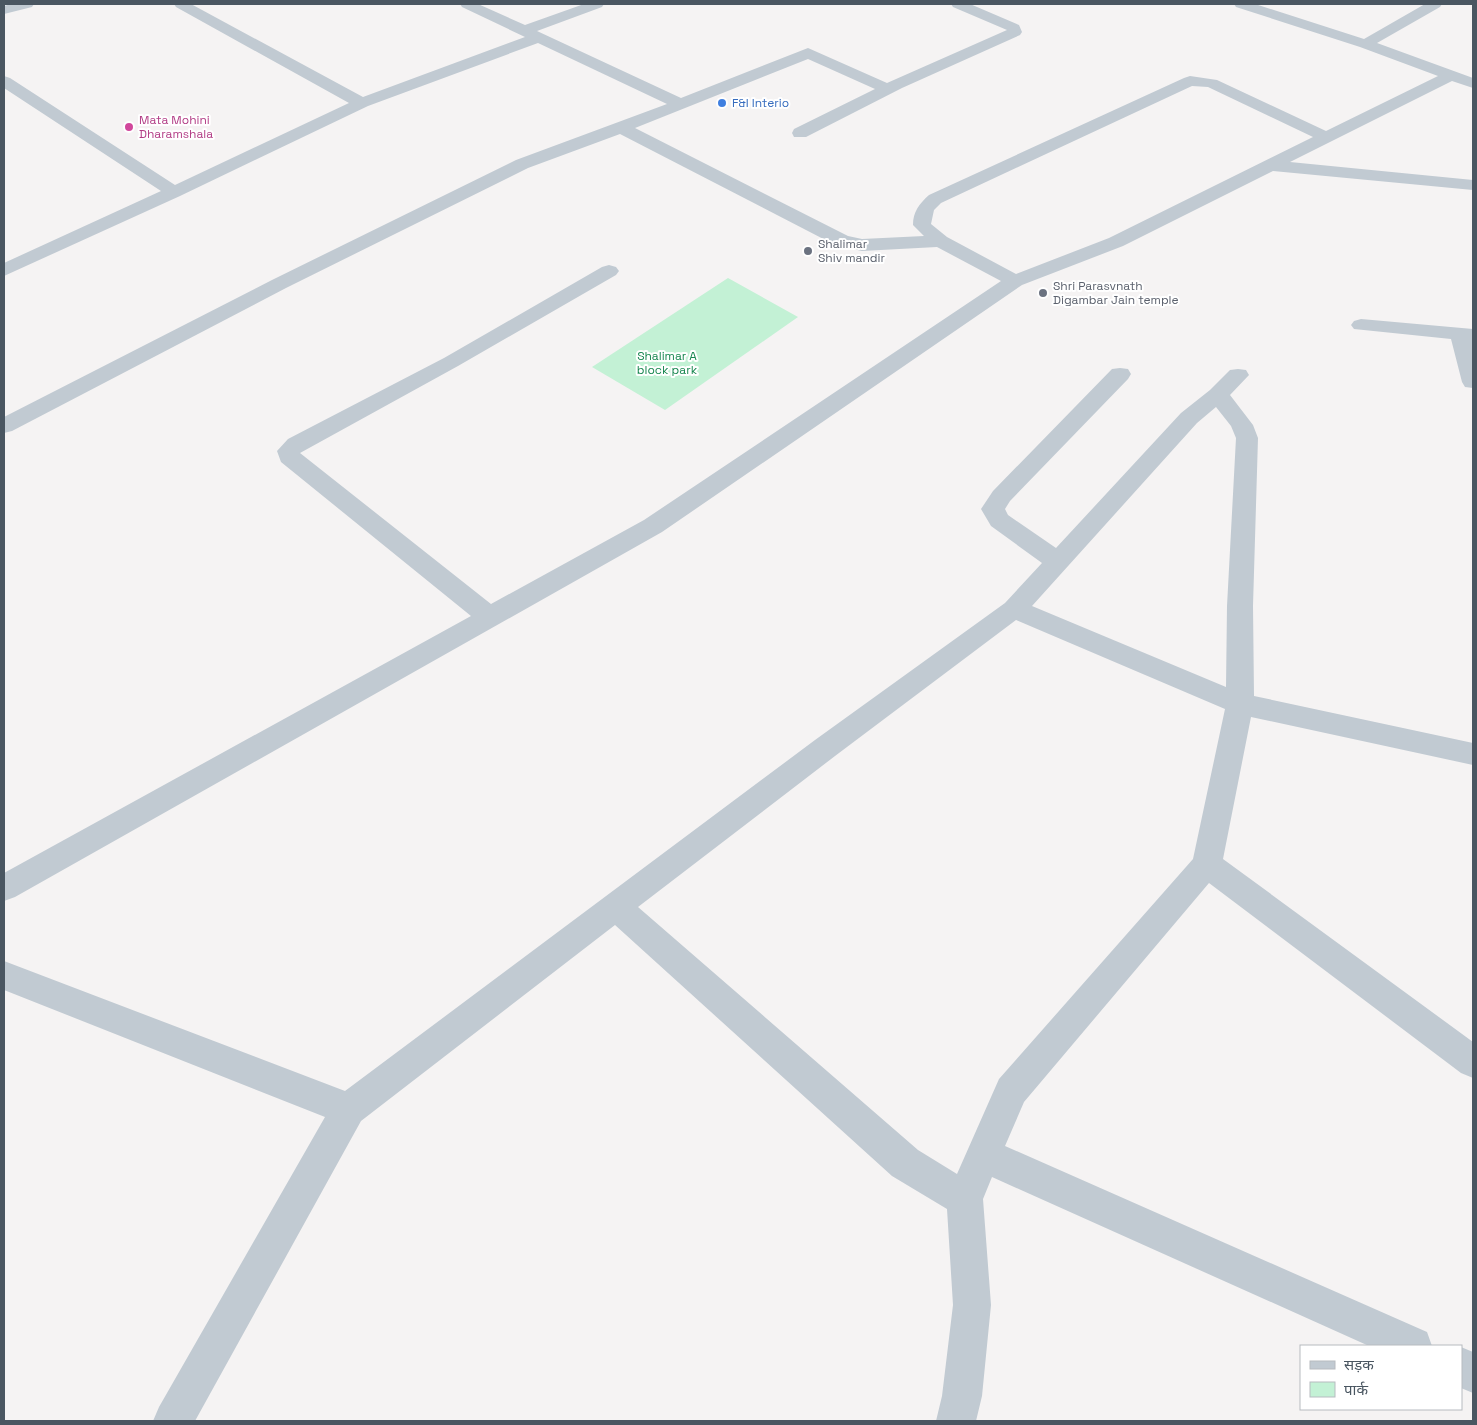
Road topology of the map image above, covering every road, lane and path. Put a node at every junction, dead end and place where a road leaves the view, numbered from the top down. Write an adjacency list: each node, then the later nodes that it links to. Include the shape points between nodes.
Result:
1 (27, 4): 8 (street)
2 (181, 4): 15 (street)
3 (467, 4): 9 (street)
4 (597, 4): 9 (street)
5 (958, 4): 14 (street, via 1014,28 1015,32)
6 (1241, 4): 10 (street)
7 (1435, 4): 10 (street)
8 (4, 10)
9 (532, 34): 15 (street); 16 (street)
10 (1365, 44): 11 (street)
11 (1451, 75): 13 (street); 19 (street)
12 (4, 81): 22 (street)
13 (1473, 83)
14 (887, 89): 16 (street, via 808,53); 18 (street)
15 (362, 103): 22 (street)
16 (681, 104): 17 (street)
17 (621, 128): 23 (street, via 842,241 862,244); 33 (street, via 522,164 279,284)
18 (800, 133)
19 (1326, 137): 20 (street); 23 (street, via 1212,83 1190,81 935,199 925,207 922,225)
20 (1270, 165): 21 (street); 26 (street, via 1116,242)
21 (1473, 185)
22 (174, 192): 24 (street)
23 (940, 241): 26 (street)
24 (4, 270)
25 (609, 272): 36 (street, via 288,450 289,457)
26 (1015, 281): 36 (street, via 653,526)
27 (1361, 325): 28 (street)
28 (1466, 334): 31 (street)
29 (1120, 374): 34 (street, via 1001,496 993,509 999,520)
30 (1238, 375): 32 (street)
31 (1473, 382)
32 (1218, 395): 34 (street, via 1189,418); 37 (street, via 1242,425 1246,438)
33 (4, 426)
34 (1058, 561): 35 (street)
35 (1014, 608): 37 (street); 41 (street)
36 (490, 618): 40 (street)
37 (1240, 704): 38 (street); 39 (street)
38 (1473, 754)
39 (1207, 864): 43 (street); 45 (street, via 1011,1092)
40 (4, 888)
41 (616, 907): 44 (street); 46 (street, via 905,1163)
42 (4, 975): 44 (street)
43 (1473, 1062)
44 (349, 1109): 48 (street)
45 (984, 1155): 46 (street); 47 (street)
46 (965, 1199): 49 (street, via 972,1305 962,1396)
47 (1411, 1345)
48 (173, 1421)
49 (956, 1421)

